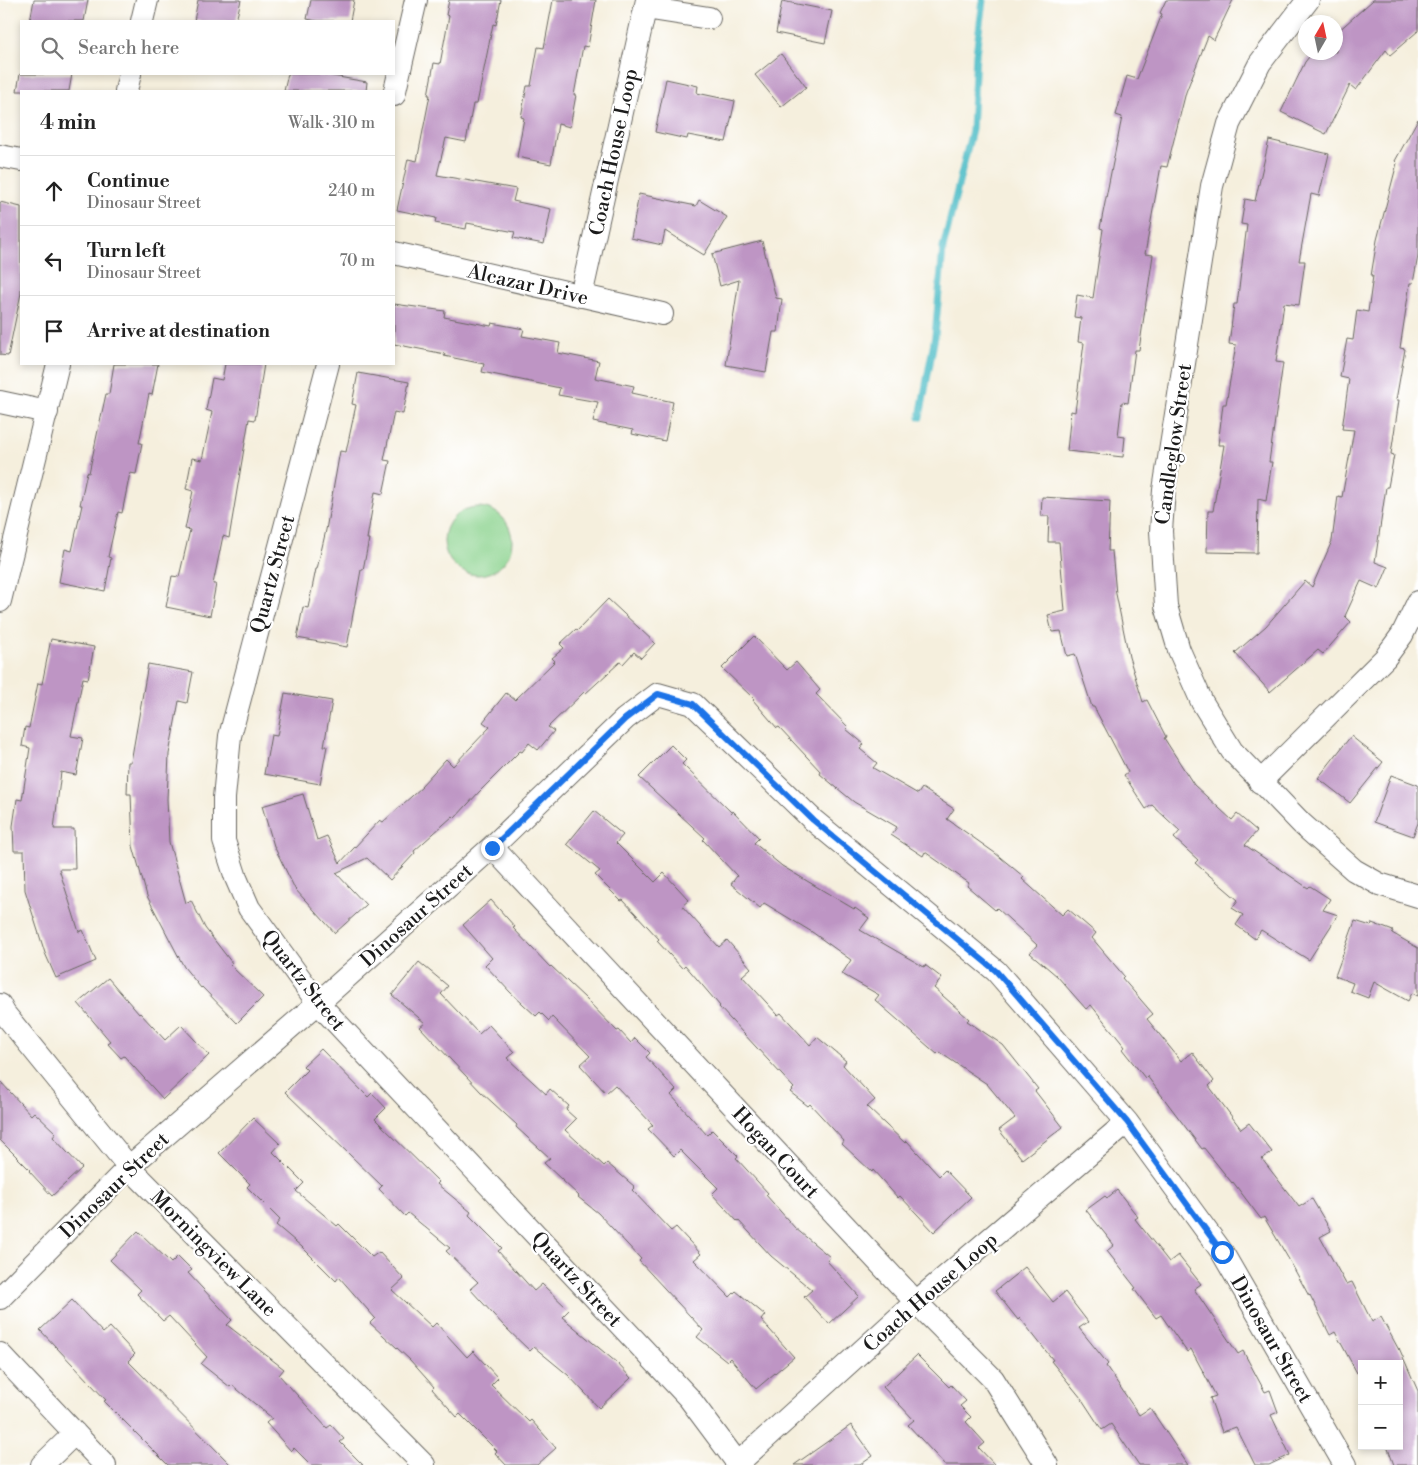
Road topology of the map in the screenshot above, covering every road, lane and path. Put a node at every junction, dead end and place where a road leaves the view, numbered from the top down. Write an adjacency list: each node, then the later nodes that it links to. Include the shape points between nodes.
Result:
1 (147, 0): 6 (street)
2 (416, 0): 9 (street)
3 (1308, 0): 21 (street, Candleglow Street, via 1260,63 1229,124 1212,186 1164,490 1161,531 1166,606 1179,650 1202,702 1232,751)
4 (646, 4): 5 (street, Coach House Loop); 13 (street, Coach House Loop)
5 (709, 18)
6 (142, 20)
7 (130, 75): 8 (street)
8 (126, 90)
9 (395, 91)
10 (0, 156): 11 (street)
11 (20, 160)
12 (395, 253): 13 (street, Alcazar Drive)
13 (581, 296): 14 (street, Alcazar Drive)
14 (662, 314)
15 (58, 365): 18 (street)
16 (328, 365): 24 (street, Quartz Street, via 230,736 224,798 224,841 249,908)
17 (0, 402): 18 (street)
18 (47, 412): 19 (street)
19 (1, 590)
20 (1418, 602): 21 (street, via 1402,635 1385,658)
21 (1260, 782): 23 (street, Candleglow Street, via 1354,870 1379,884)
22 (492, 848): 24 (street, Dinosaur Street); 26 (street, Dinosaur Street, via 625,719 658,694 693,704 813,820 996,971); 29 (street, Hogan Court)
23 (1418, 896)
24 (318, 1004): 27 (street, Dinosaur Street); 35 (street, Quartz Street, via 689,1398)
25 (0, 1006): 27 (street, Morningview Lane)
26 (1127, 1122): 29 (street, Coach House Loop); 37 (street, Dinosaur Street, via 1222,1252)
27 (129, 1167): 28 (street, Dinosaur Street); 34 (street, Morningview Lane)
28 (0, 1298)
29 (916, 1302): 35 (street, Coach House Loop); 36 (street, Hogan Court, via 993,1379)
30 (0, 1354): 31 (street)
31 (75, 1433): 32 (street); 33 (street)
32 (42, 1465)
33 (105, 1465)
34 (424, 1465)
35 (738, 1465)
36 (1047, 1465)
37 (1345, 1465)

